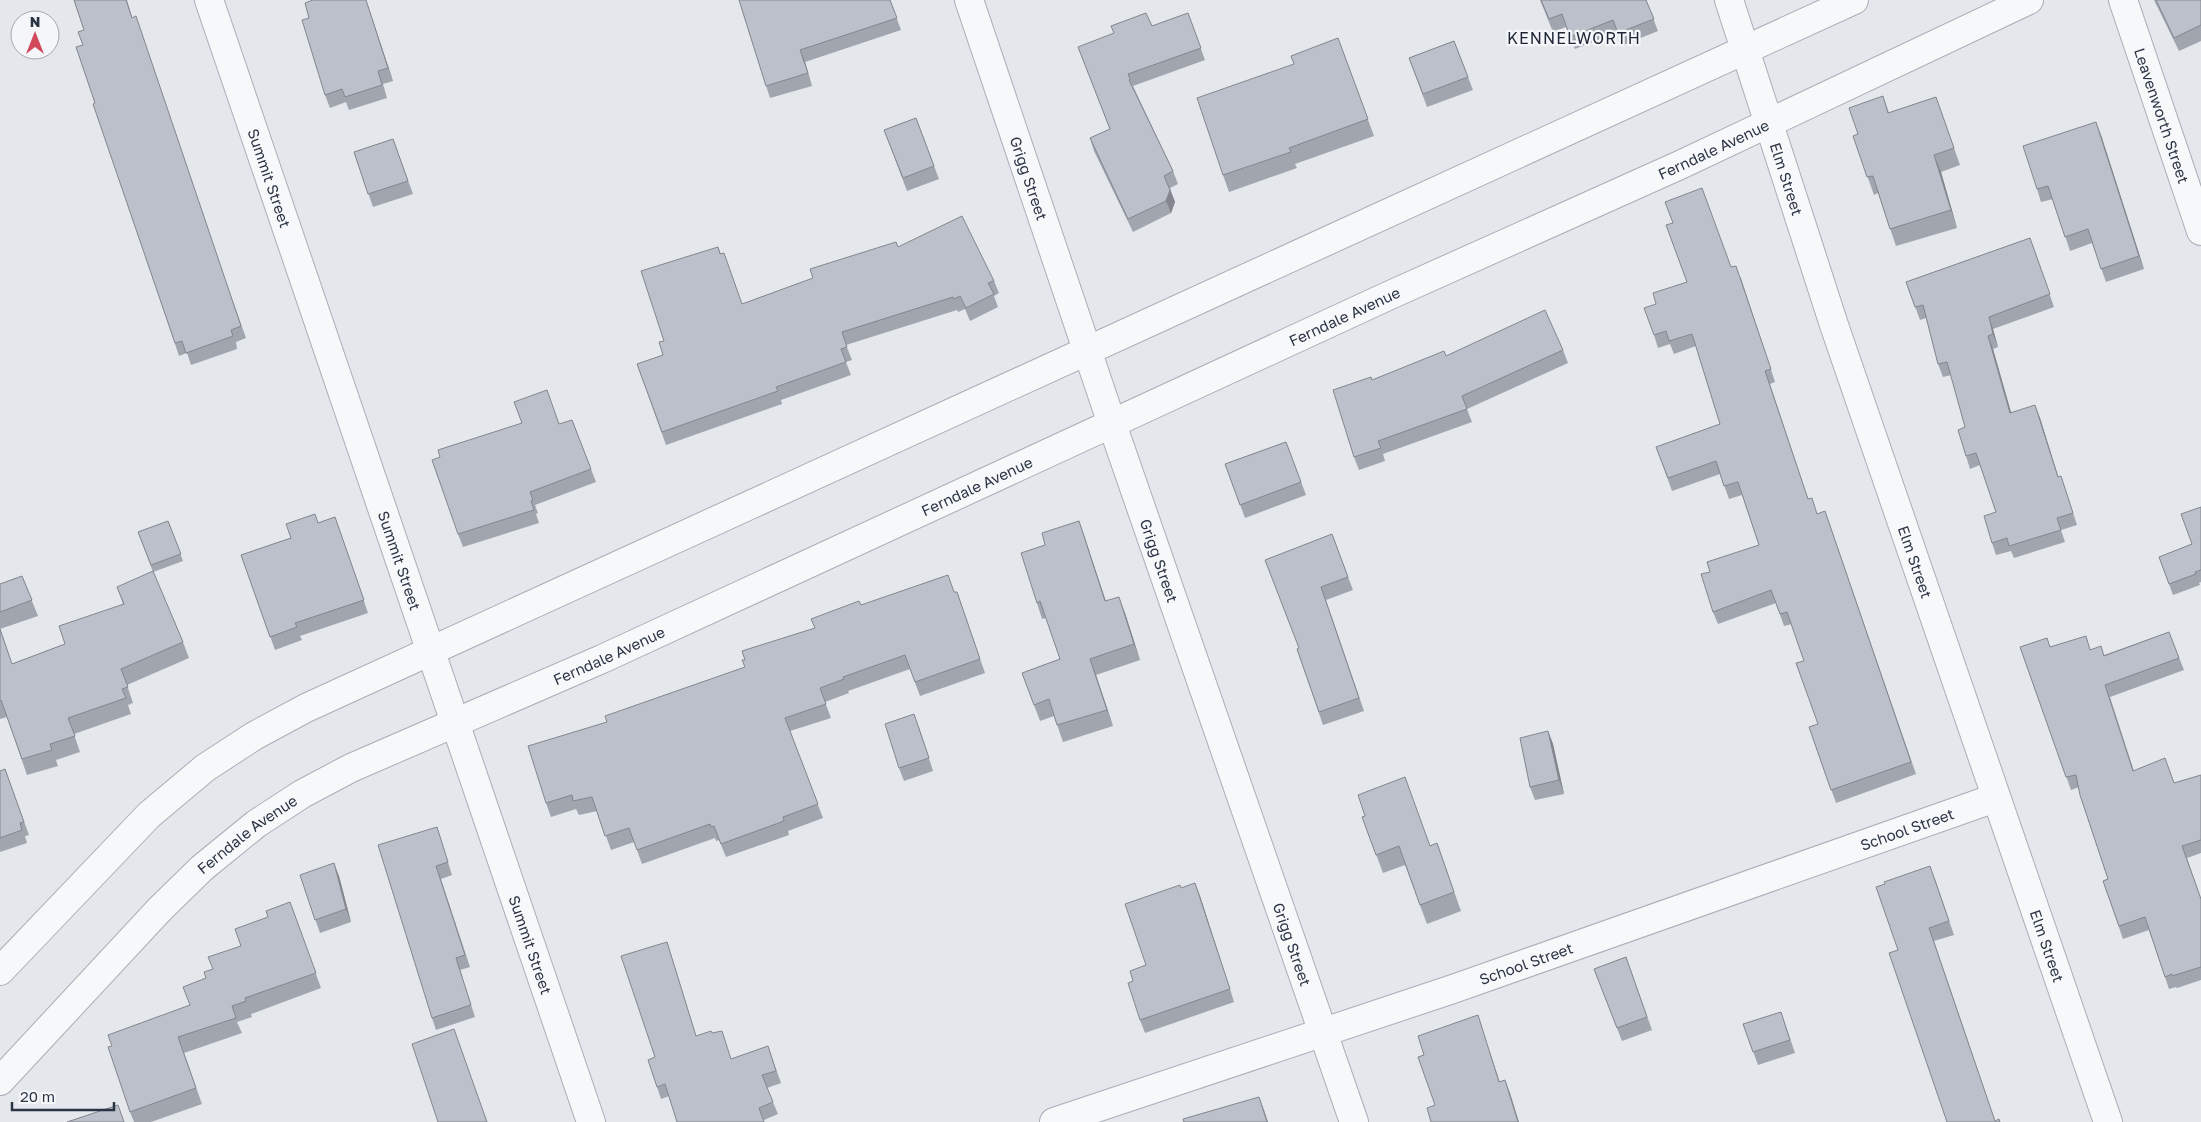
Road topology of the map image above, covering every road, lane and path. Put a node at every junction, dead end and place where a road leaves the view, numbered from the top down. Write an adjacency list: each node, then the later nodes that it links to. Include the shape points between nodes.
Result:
1 (209, 0): 12 (street, Summit Street)
2 (968, 0): 10 (street, Grigg Street)
3 (1729, 0): 7 (street, Elm Street)
4 (1854, 0): 7 (street)
5 (2029, 0): 8 (street, Ferndale Avenue)
6 (2123, 0): 9 (street, Leavenworth Street)
7 (1745, 50): 8 (street, Elm Street); 10 (street)
8 (1769, 123): 11 (street, Ferndale Avenue); 14 (street, Elm Street)
9 (2201, 231)
10 (1087, 351): 11 (street, Grigg Street); 12 (street)
11 (1112, 424): 13 (street, Ferndale Avenue); 16 (street, Grigg Street)
12 (430, 651): 13 (street, Summit Street); 15 (street, via 306,708 254,736 206,768 149,815)
13 (454, 724): 17 (street, Ferndale Avenue, via 351,768 256,824 202,868 160,909); 18 (street, Summit Street)
14 (1995, 798): 16 (street, School Street); 21 (street, Elm Street)
15 (0, 971)
16 (1323, 1032): 19 (street, School Street); 20 (street, Grigg Street)
17 (0, 1081)
18 (591, 1122)
19 (1054, 1122)
20 (1354, 1122)
21 (2108, 1122)

